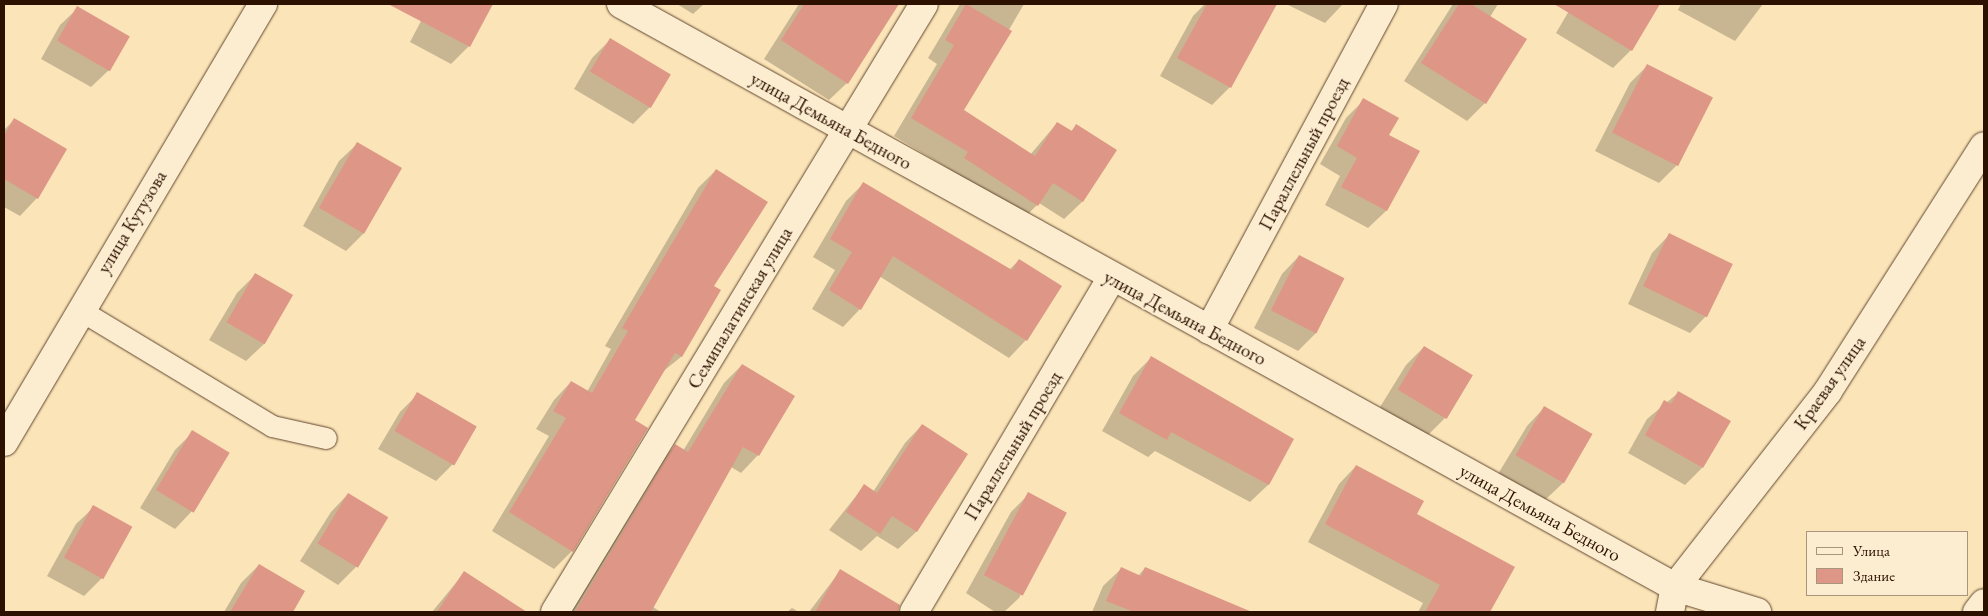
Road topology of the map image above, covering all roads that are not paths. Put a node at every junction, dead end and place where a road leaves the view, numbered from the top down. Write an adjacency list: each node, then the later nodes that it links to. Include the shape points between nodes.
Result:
1 (263, 4): 8 (street, улица Кутузова)
2 (621, 4): 5 (street, улица Демьяна Бедного)
3 (924, 4): 5 (street, Семипалатинская улица)
4 (1384, 4): 9 (street, Параллельный проезд)
5 (848, 130): 7 (street, улица Демьяна Бедного); 14 (street, Семипалатинская улица)
6 (1984, 146): 12 (street, Краевая улица, via 1828,391)
7 (1111, 279): 9 (street, улица Демьяна Бедного); 15 (street, Параллельный проезд)
8 (80, 310): 10 (lane, via 272,426); 11 (street, улица Кутузова)
9 (1209, 330): 12 (street, улица Демьяна Бедного)
10 (326, 438)
11 (4, 442)
12 (1672, 600): 16 (street, улица Демьяна Бедного)
13 (1984, 603): 17 (street)
14 (555, 612)
15 (914, 612)
16 (1757, 612)
17 (1977, 612)

